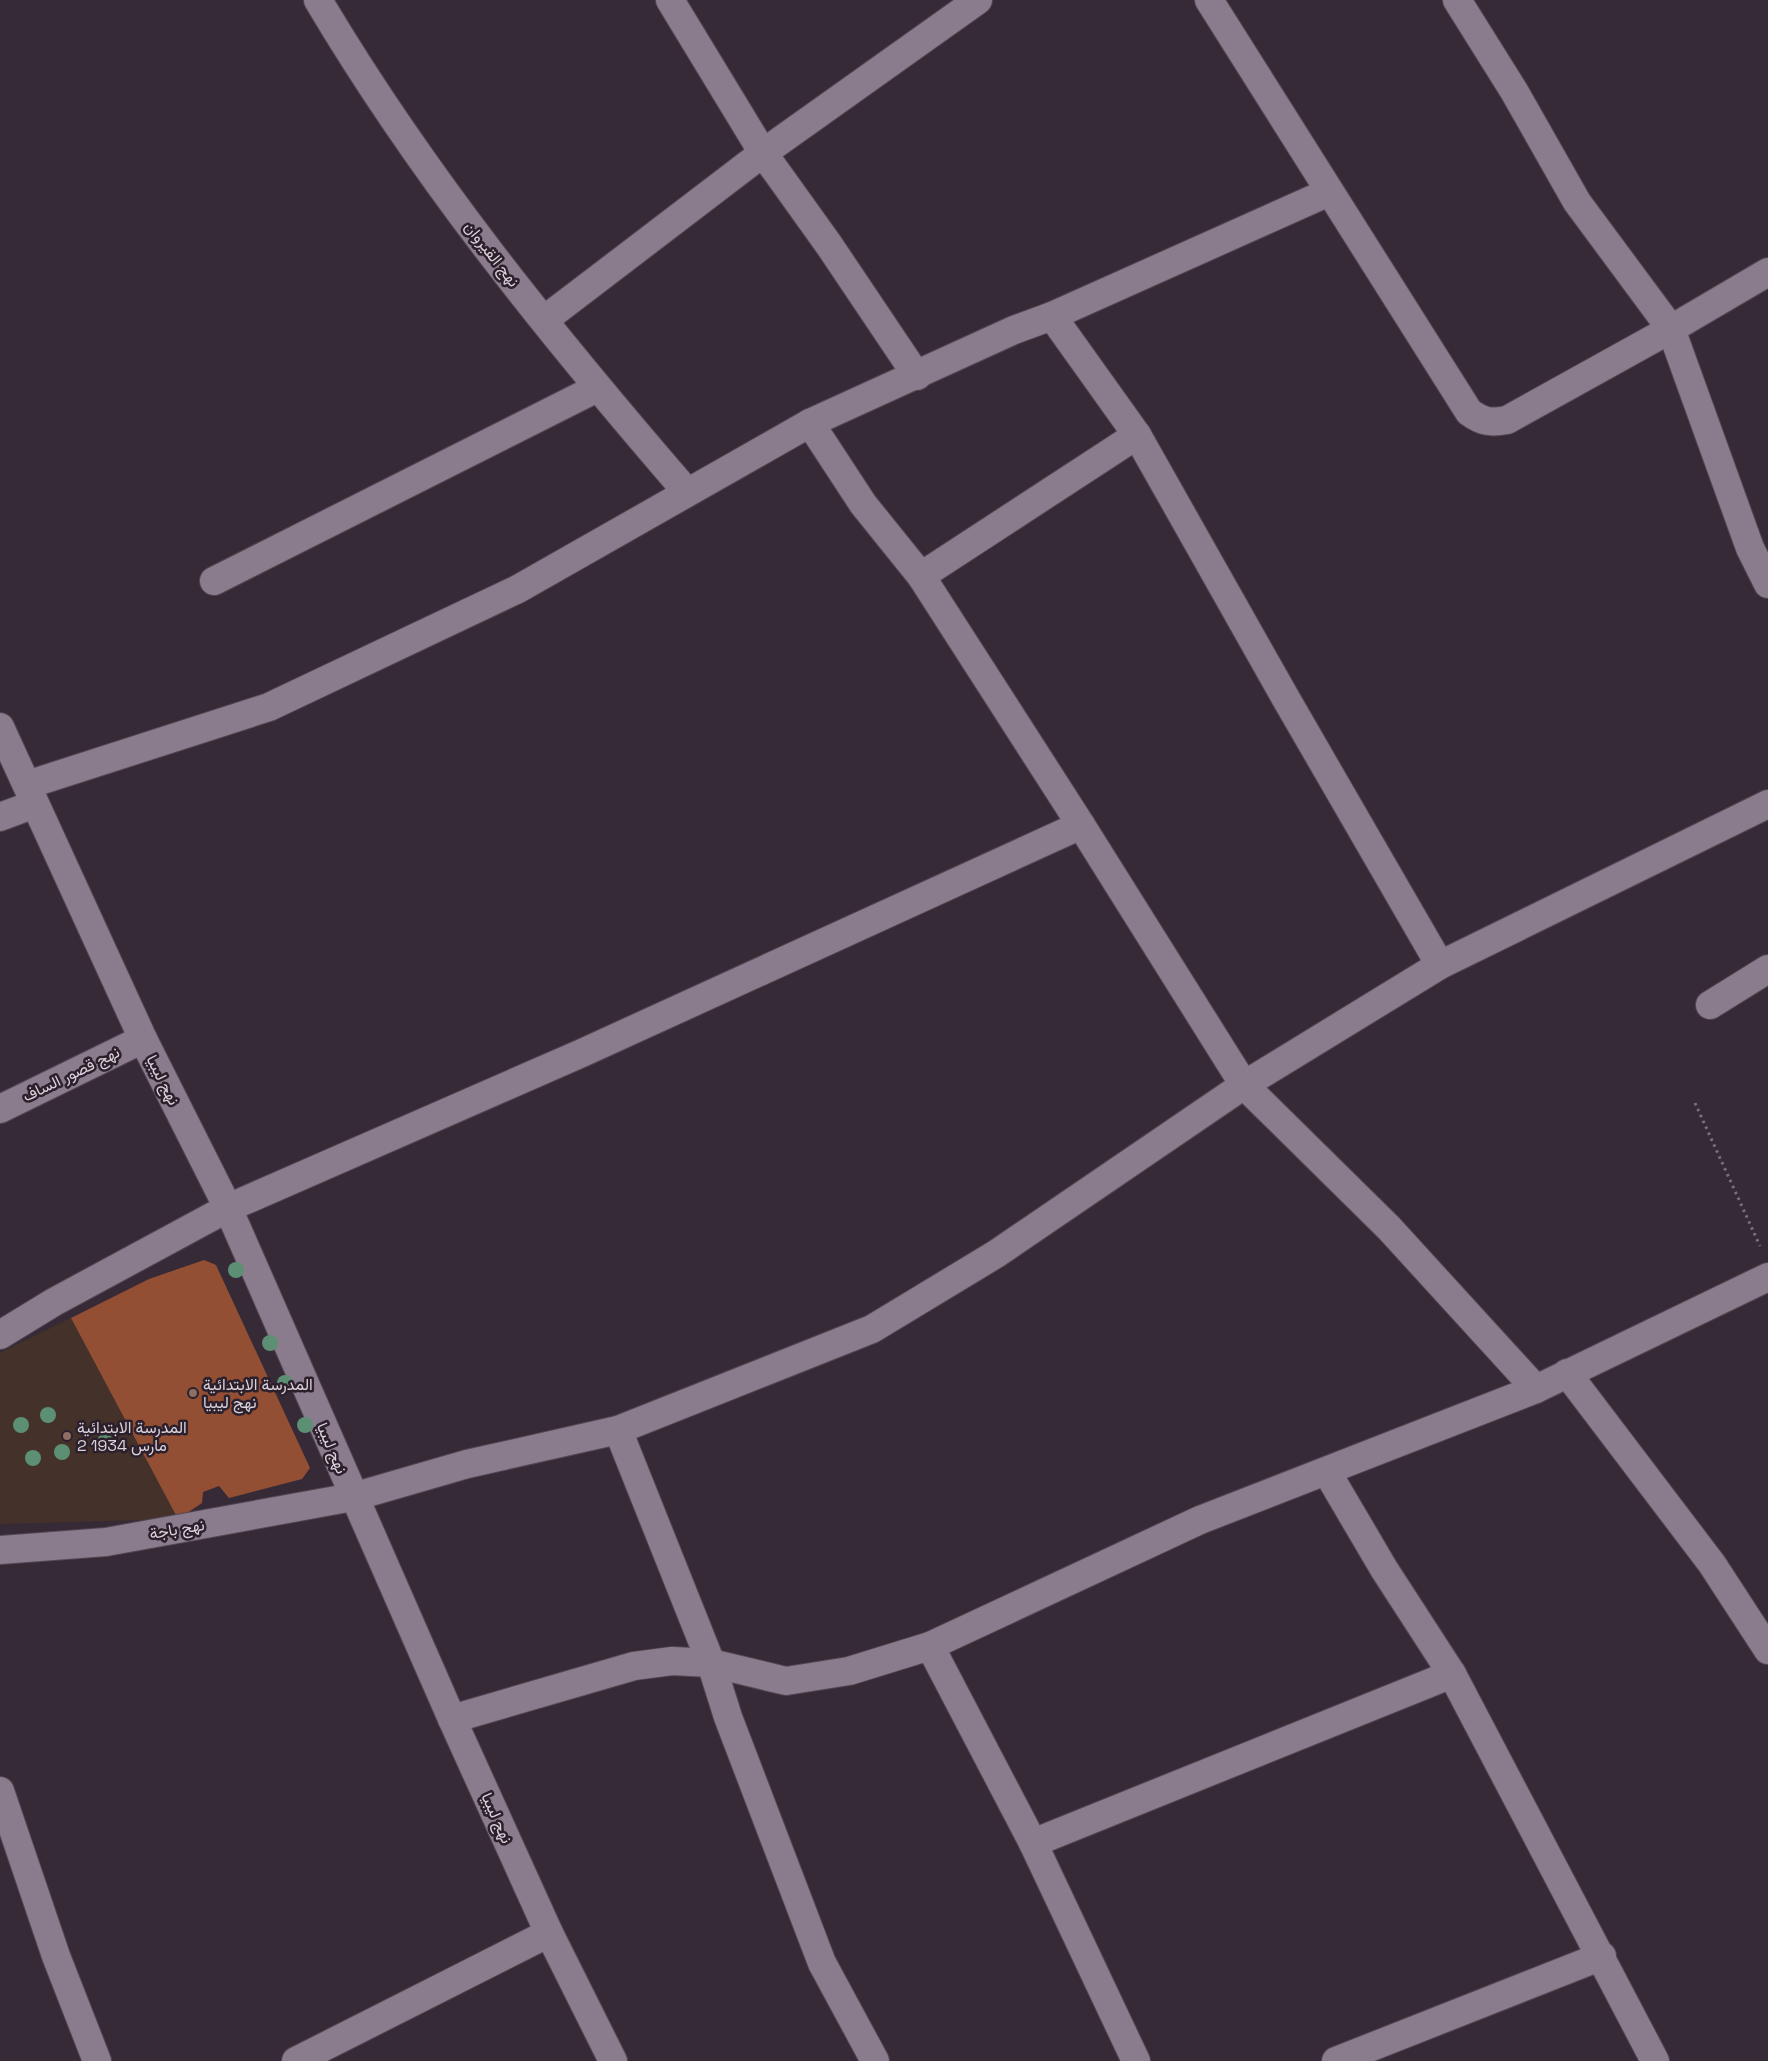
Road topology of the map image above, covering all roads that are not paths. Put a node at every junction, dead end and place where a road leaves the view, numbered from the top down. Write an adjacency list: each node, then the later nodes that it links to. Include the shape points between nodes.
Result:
1 (318, 0): 10 (street, نهج القيروان, via 432,176)
2 (670, 0): 6 (street)
3 (978, 0): 6 (street)
4 (1209, 0): 7 (street)
5 (1457, 0): 11 (street, via 1514,91 1576,202)
6 (763, 153): 10 (street); 12 (street)
7 (1329, 192): 9 (street); 11 (street, via 1469,412 1480,420 1490,423 1507,420)
8 (1768, 272): 11 (street)
9 (1052, 316): 12 (street, via 1014,330); 15 (street)
10 (544, 320): 13 (street, نهج القيروان)
11 (1671, 329): 17 (street)
12 (917, 376): 14 (street)
13 (597, 388): 16 (street, نهج القيروان); 19 (street)
14 (810, 424): 16 (street); 18 (street, via 863,504)
15 (1137, 435): 18 (street); 26 (street)
16 (687, 492): 22 (street, via 518,589 269,707)
17 (1759, 543): 20 (street)
18 (921, 576): 25 (street)
19 (214, 581)
20 (1768, 584)
21 (0, 727): 22 (street, نهج ليبيا)
22 (31, 795): 24 (street); 29 (street, نهج ليبيا)
23 (1768, 804): 26 (street, نهج باجة)
24 (0, 817)
25 (1081, 825): 30 (street); 32 (street, via 582,1053)
26 (1440, 964): 30 (street, نهج باجة)
27 (1768, 969): 28 (street)
28 (1710, 1005)
29 (143, 1039): 31 (street, نهج قصور الساف); 32 (street, نهج ليبيا)
30 (1244, 1085): 36 (street, via 1389,1228); 37 (street, نهج باجة, via 996,1254 872,1329)
31 (0, 1109)
32 (228, 1208): 34 (street, via 54,1302); 39 (street, نهج ليبيا)
33 (1766, 1266): 35 (street)
34 (0, 1335)
35 (1567, 1373): 36 (street); 42 (street, via 1712,1564)
36 (1536, 1389): 38 (street)
37 (618, 1430): 39 (street, نهج باجة, via 467,1464); 43 (street)
38 (1327, 1472): 41 (street, via 1200,1520); 44 (street, via 1384,1569)
39 (353, 1497): 40 (street, نهج باجة, via 106,1542); 45 (street, نهج ليبيا)
40 (0, 1550)
41 (930, 1646): 43 (street, via 849,1671 786,1681); 47 (street)
42 (1768, 1650)
43 (711, 1663): 45 (street, via 672,1661 634,1666); 53 (street, via 822,1963)
44 (1452, 1674): 47 (street); 49 (street)
45 (452, 1719): 48 (street, نهج ليبيا)
46 (0, 1792): 50 (street, via 56,1956)
47 (1032, 1842): 54 (street)
48 (550, 1933): 51 (street); 52 (street, نهج ليبيا)
49 (1602, 1956): 55 (street); 56 (street)
50 (97, 2061)
51 (296, 2061)
52 (612, 2061)
53 (875, 2061)
54 (1136, 2061)
55 (1336, 2061)
56 (1655, 2061)

